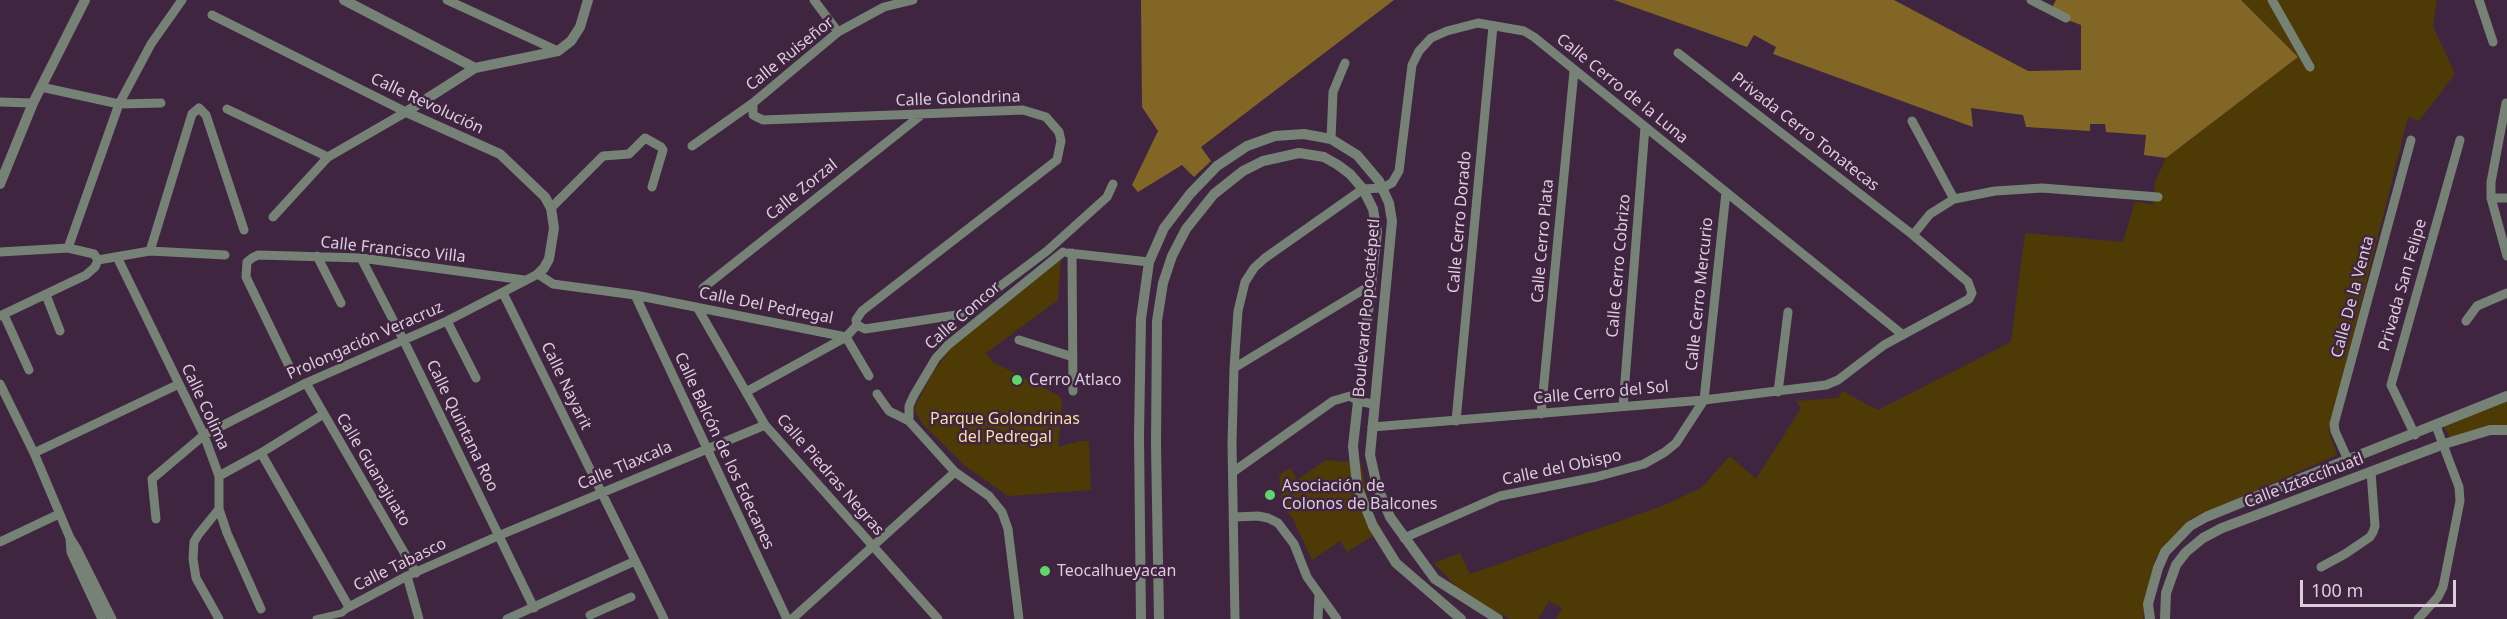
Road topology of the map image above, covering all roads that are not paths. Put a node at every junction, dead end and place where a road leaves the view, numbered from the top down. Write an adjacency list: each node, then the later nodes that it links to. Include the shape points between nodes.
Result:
1 (86, 0): 22 (street)
2 (182, 0): 28 (street, via 151,44)
3 (344, 0): 20 (street)
4 (447, 0): 16 (street)
5 (588, 0): 16 (street, via 580,27)
6 (814, 0): 14 (street)
7 (913, 0): 14 (street, Calle Ruiseñor, via 884,8)
8 (2031, 0): 12 (street)
9 (2272, 0): 19 (street)
10 (2480, 0): 15 (street)
11 (212, 15): 30 (street, Calle Revolución)
12 (2066, 18)
13 (1493, 26): 21 (street, Calle Cerro de la Luna, via 1524,31); 42 (street, Calle Cerro de la Luna, via 1478,23 1447,31 1431,38 1419,51 1412,65 1399,171 1392,183); 110 (street, Calle Cerro Dorado)
14 (838, 32): 26 (street, Calle Ruiseñor)
15 (2493, 42)
16 (558, 51): 20 (street)
17 (1678, 53): 52 (street, Privada Cerro Tonatecas)
18 (1345, 63): 34 (street, via 1333,92)
19 (2310, 67)
20 (475, 69): 30 (street)
21 (1574, 71): 33 (street, Calle Cerro de la Luna); 107 (street, Calle Cerro Plata)
22 (41, 87): 24 (street); 28 (street)
23 (0, 102): 24 (street)
24 (33, 103): 39 (street)
25 (161, 103): 28 (street)
26 (753, 103): 31 (street, Calle Golondrina, via 753,115 763,120); 37 (street, Calle Ruiseñor)
27 (2506, 103): 46 (street)
28 (119, 104): 54 (street)
29 (227, 109): 38 (street)
30 (406, 112): 38 (street); 49 (street, Calle Revolución, via 500,154 545,196)
31 (920, 116): 70 (street, Calle Zorzal); 83 (street, Calle Golondrina, via 1034,112 1046,117 1059,132 1060,150 1057,160 862,311)
32 (1912, 121): 48 (street)
33 (1645, 127): 44 (street, Calle Cerro de la Luna); 106 (street, Calle Cerro Cobrizo)
34 (1331, 139): 42 (street, Boulevard Popocatépetl, via 1370,167); 53 (street, Boulevard Popocatépetl, via 1304,134 1275,136 1247,146 1217,166 1190,194 1164,228)
35 (2411, 140): 123 (street, Calle De la Venta, via 2334,424)
36 (2460, 140): 116 (street, Privada San Felipe, via 2392,379 2392,391)
37 (692, 146)
38 (328, 157): 50 (street)
39 (0, 184)
40 (1113, 184): 56 (street, via 1107,196)
41 (652, 187): 49 (street, via 663,150 645,138 629,154 603,156)
42 (1382, 188): 43 (street); 105 (street, Boulevard Popocatépetl, via 1392,221)
43 (1363, 189): 61 (street, Boulevard Popocatépetl, via 1350,174 1324,157 1299,153 1263,160 1215,194 1186,229); 69 (street, Boulevard Popocatépetl, via 1373,209 1377,232); 90 (street, via 1254,268 1245,282 1238,311)
44 (1726, 192): 85 (street, Calle Cerro de la Luna); 103 (street, Calle Cerro Mercurio)
45 (2158, 197): 48 (street, via 2042,188)
46 (2491, 198): 47 (street); 62 (street)
47 (2507, 198)
48 (1954, 199): 52 (street, via 1930,214)
49 (551, 208): 67 (street, via 554,228 549,259)
50 (273, 217)
51 (244, 230): 55 (street, via 206,115 199,108 192,114)
52 (1913, 235): 85 (street, Privada Cerro Tonatecas, via 1968,282 1972,293 1965,304)
53 (1156, 247): 61 (street, via 1168,249); 66 (street, Boulevard Popocatépetl)
54 (68, 248): 57 (street); 65 (street, via 94,254)
55 (150, 251): 59 (street); 63 (street)
56 (1047, 251): 58 (street); 83 (street, via 963,314 865,329)
57 (0, 252)
58 (1068, 253): 66 (street); 89 (street); 109 (street, Calle Concor, via 948,345 914,395)
59 (225, 255)
60 (317, 256): 64 (street, Calle Francisco Villa); 75 (street); 92 (street, Calle Francisco Villa, via 258,255 247,262 246,277)
61 (1172, 256): 81 (street, Boulevard Popocatépetl)
62 (2507, 256)
63 (117, 257): 65 (street); 97 (street, Calle Colima)
64 (360, 258): 68 (street, Calle Francisco Villa); 88 (street, Calle Quintana Roo)
65 (98, 260): 73 (street, via 86,274)
66 (1149, 262): 79 (street, Boulevard Popocatépetl)
67 (538, 274): 68 (street, Prolongación Veracruz); 74 (street, Calle Del Pedregal, via 553,284)
68 (524, 280): 71 (street, Prolongación Veracruz)
69 (1371, 285): 90 (street); 104 (street, Boulevard Popocatépetl)
70 (703, 288)
71 (502, 293): 80 (street, Prolongación Veracruz); 128 (street, Calle Nayarit)
72 (2507, 293): 82 (street, via 2477,306)
73 (46, 295): 78 (street); 84 (street)
74 (635, 295): 76 (street, Calle Del Pedregal); 118 (street, Calle Balcón de los Edecanes)
75 (341, 303)
76 (698, 307): 86 (street, Calle Del Pedregal); 99 (street, Calle Piedras Negras)
77 (1788, 312): 100 (street)
78 (2, 316): 91 (street)
79 (1141, 319): 81 (street); 158 (street, Boulevard Popocatépetl)
80 (447, 321): 88 (street, Prolongación Veracruz); 94 (street)
81 (1157, 321): 159 (street, Boulevard Popocatépetl)
82 (2466, 321)
83 (856, 325): 86 (street, Calle Golondrina)
84 (60, 331)
85 (1903, 335): 100 (street, Calle Cerro del Sol, via 1832,384)
86 (846, 337): 93 (street, Calle Del Pedregal); 99 (street, Calle Golondrina)
87 (1019, 340): 89 (street)
88 (404, 341): 95 (street, Prolongación Veracruz); 133 (street, Calle Quintana Roo)
89 (1073, 357): 98 (street)
90 (1234, 368): 125 (street)
91 (29, 370)
92 (291, 370)
93 (869, 376)
94 (476, 378)
95 (306, 383): 108 (street, Calle Guanajuato); 115 (street, Prolongación Veracruz)
96 (0, 384): 119 (street)
97 (178, 384): 115 (street, Calle Colima); 119 (street)
98 (1073, 391)
99 (746, 392): 111 (street, Calle Piedras Negras)
100 (1778, 392): 103 (street, Calle Cerro del Sol)
101 (877, 394): 109 (street, via 889,411)
102 (2507, 396): 112 (street)
103 (1704, 400): 106 (street, Calle Cerro del Sol); 135 (street, Calle del Obispo, via 1676,443 1644,464 1500,496)
104 (1358, 401): 105 (street); 122 (street, Boulevard Popocatépetl); 125 (street, via 1350,396 1333,401)
105 (1373, 404): 113 (street, Boulevard Popocatépetl)
106 (1623, 406): 107 (street, Calle Cerro del Sol)
107 (1541, 414): 110 (street, Calle Cerro del Sol)
108 (322, 415): 120 (street); 140 (street, Calle Guanajuato)
109 (909, 421): 124 (street)
110 (1456, 421): 113 (street, Calle Cerro del Sol)
111 (765, 425): 118 (street, Calle Tlaxcala); 137 (street, Calle Piedras Negras)
112 (2436, 426): 116 (street); 117 (street)
113 (1372, 427): 121 (street, Boulevard Popocatépetl)
114 (2507, 430): 117 (street, Calle Iztaccíhuatl, via 2490,430)
115 (204, 435): 127 (street, Calle Colima); 132 (street, Prolongación Veracruz, via 152,479)
116 (2415, 435): 123 (street)
117 (2444, 444): 126 (street, Calle Iztaccíhuatl); 167 (street, via 2458,488 2459,515 2443,587)
118 (705, 448): 128 (street, Calle Tlaxcala); 154 (street, Calle Balcón de los Edecanes)
119 (34, 453): 130 (street)
120 (261, 453): 127 (street); 143 (street)
121 (1370, 453): 122 (street); 135 (street, Boulevard Popocatépetl, via 1377,486)
122 (1353, 454): 163 (street, Boulevard Popocatépetl, via 1357,486 1373,526 1396,563)
123 (2348, 460): 165 (street, via 2190,526 2165,552 2158,568 2148,604)
124 (955, 472): 137 (street); 157 (street, via 989,496 1002,512 1008,529)
125 (1233, 472): 131 (street)
126 (2371, 472): 139 (street, via 2373,532); 166 (street, Calle Iztaccíhuatl, via 2203,538 2186,552 2169,579)
127 (219, 476): 129 (street, Calle Colima)
128 (602, 493): 133 (street, Calle Tlaxcala); 138 (street, Calle Nayarit)
129 (219, 509): 145 (street, Calle Colima); 149 (street, via 194,542 193,559 196,578)
130 (59, 514): 134 (street); 136 (street)
131 (1235, 516): 141 (street, via 1268,518 1278,523); 160 (street)
132 (156, 519)
133 (498, 536): 140 (street, Calle Tabasco); 144 (street, Calle Quintana Roo)
134 (70, 538): 147 (street, via 71,552); 148 (street)
135 (1404, 538): 164 (street, Boulevard Popocatépetl, via 1435,579)
136 (0, 542)
137 (873, 548): 155 (street); 156 (street, Calle Piedras Negras)
138 (634, 561): 144 (street); 153 (street, Calle Nayarit)
139 (2321, 567)
140 (411, 574): 143 (street, Calle Tabasco); 151 (street, Calle Guanajuato)
141 (1319, 594): 161 (street); 162 (street)
142 (631, 597): 146 (street)
143 (349, 607): 150 (street, Calle Tabasco, via 342,613)
144 (534, 608): 152 (street)
145 (261, 609)
146 (598, 615)
147 (102, 619)
148 (112, 619)
149 (219, 619)
150 (316, 619)
151 (419, 619)
152 (507, 619)
153 (664, 619)
154 (787, 619)
155 (792, 619)
156 (938, 619)
157 (1019, 619)
158 (1141, 619)
159 (1159, 619)
160 (1235, 619)
161 (1318, 619)
162 (1337, 619)
163 (1461, 619)
164 (1498, 619)
165 (2150, 619)
166 (2165, 619)
167 (2418, 619)

